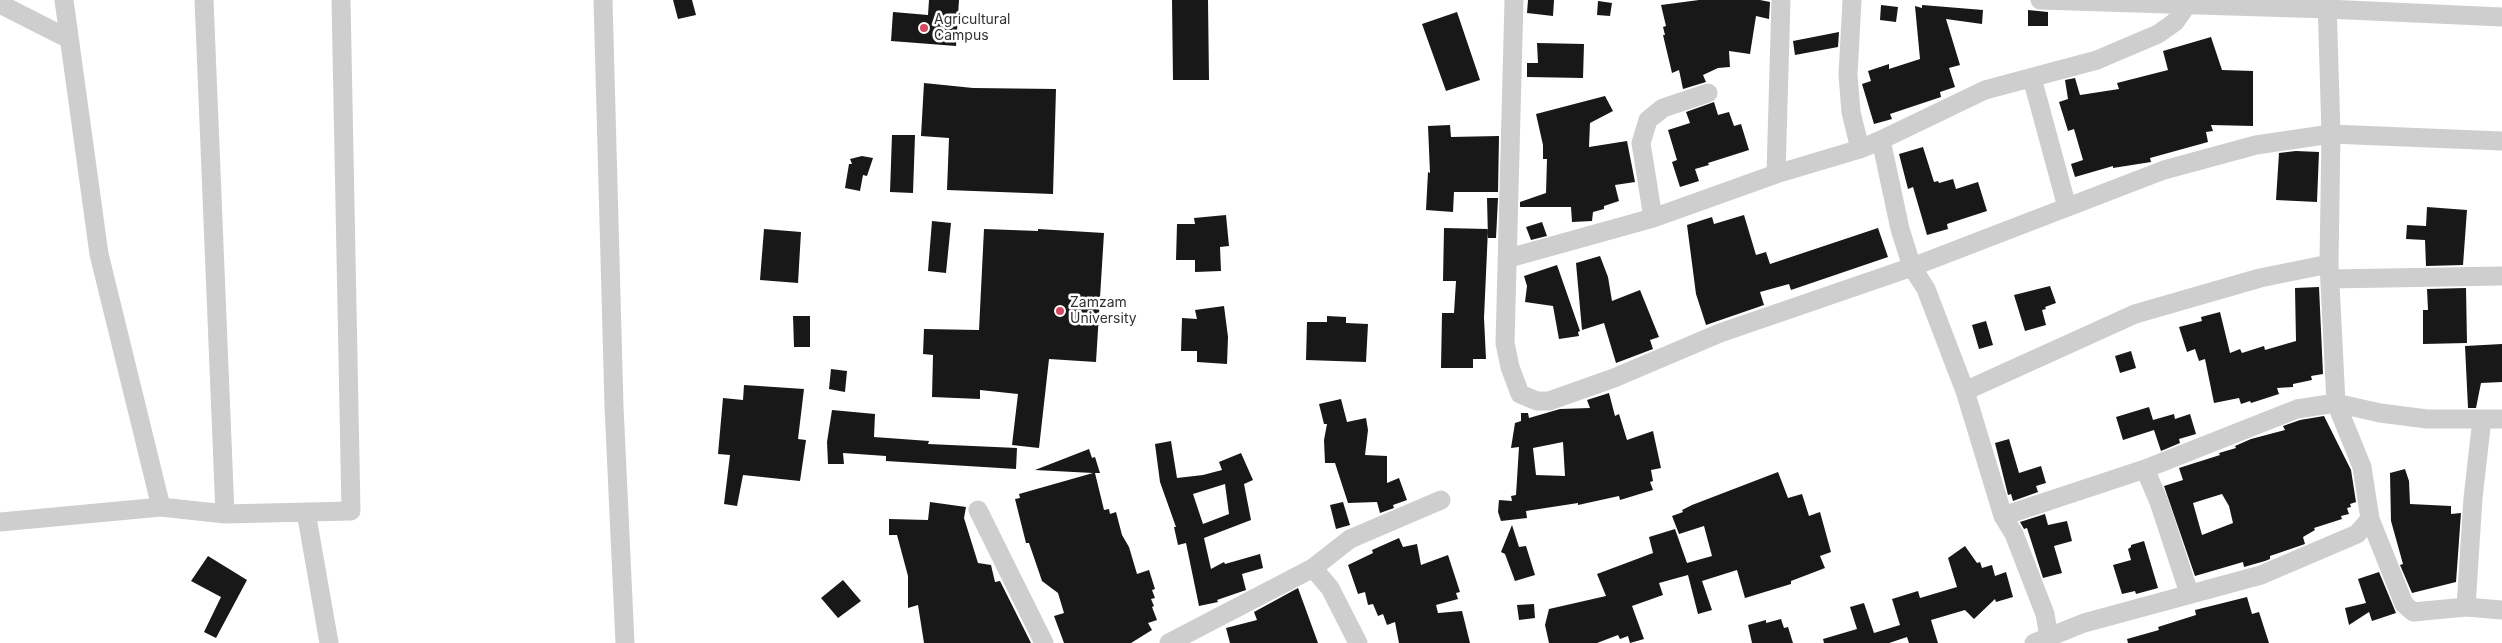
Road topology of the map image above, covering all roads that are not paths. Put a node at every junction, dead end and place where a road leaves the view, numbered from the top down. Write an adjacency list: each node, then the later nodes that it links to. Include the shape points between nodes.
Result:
1 (64, 0): 14 (street)
2 (204, 0): 37 (street)
3 (341, 0): 36 (street, via 351,511)
4 (603, 0): 47 (street, via 614,406)
5 (1514, 0): 24 (street)
6 (1781, 0): 21 (street)
7 (1852, 0): 20 (street, via 1848,75 1851,112)
8 (2040, 0): 9 (street)
9 (2148, 2): 12 (street)
10 (0, 4): 14 (street)
11 (2327, 4): 12 (street); 13 (street); 17 (street)
12 (2186, 6): 15 (street, via 2175,22 2158,34 2097,60)
13 (2502, 17)
14 (69, 40): 34 (street, via 99,254)
15 (2032, 78): 18 (street, via 1985,90); 22 (street)
16 (1708, 93): 23 (street, via 1663,108 1648,120 1641,143)
17 (2331, 134): 19 (street); 22 (street, via 2256,145 2164,170); 26 (street)
18 (1881, 140): 20 (street); 25 (street, via 1900,229)
19 (2502, 141)
20 (1860, 149): 21 (street)
21 (1776, 174): 23 (street)
22 (2067, 207): 25 (street)
23 (1653, 218): 24 (street)
24 (1509, 258): 25 (street, via 1505,343 1520,394 1537,401 1549,401 1614,378 1720,333)
25 (1912, 267): 28 (street, via 1926,289)
26 (2329, 271): 27 (street); 28 (street, via 2260,278 2135,314); 29 (street)
27 (2502, 276)
28 (1965, 391): 38 (street)
29 (2336, 403): 30 (street, via 2427,419); 32 (street, via 2297,409); 39 (street, via 2362,467)
30 (2482, 419): 31 (street); 43 (street)
31 (2502, 419)
32 (2144, 469): 38 (street); 42 (street, via 2159,502)
33 (1441, 500): 41 (street, via 1350,538)
34 (161, 507): 37 (street); 40 (street)
35 (978, 510): 48 (street)
36 (306, 512): 37 (street); 46 (street)
37 (225, 514)
38 (2003, 516): 45 (street, via 2014,534 2045,614)
39 (2370, 519): 42 (street, via 2357,534 2261,575); 43 (street, via 2404,604 2413,612)
40 (0, 522)
41 (1313, 568): 49 (street); 50 (street, via 1330,588)
42 (2189, 594): 45 (street)
43 (2466, 607): 44 (street)
44 (2502, 610)
45 (2044, 640)
46 (330, 643)
47 (625, 643)
48 (1044, 643)
49 (1169, 643)
50 (1358, 643)

